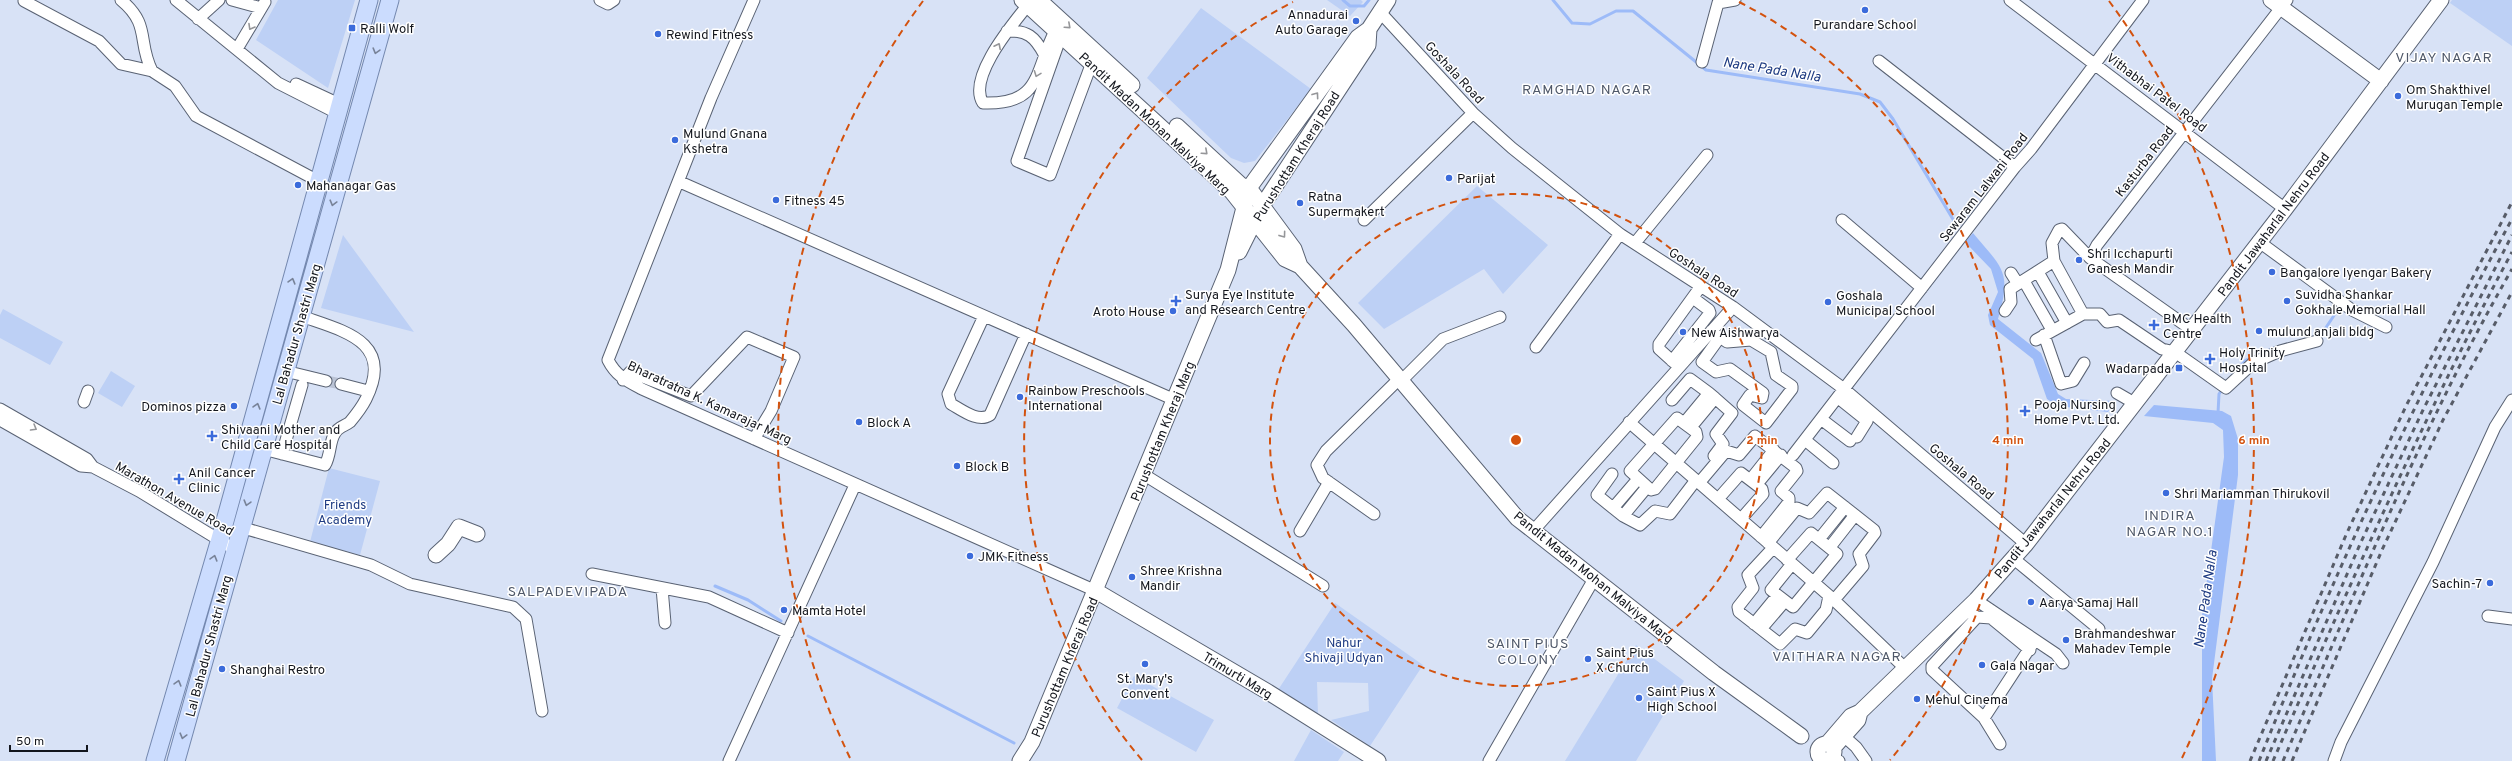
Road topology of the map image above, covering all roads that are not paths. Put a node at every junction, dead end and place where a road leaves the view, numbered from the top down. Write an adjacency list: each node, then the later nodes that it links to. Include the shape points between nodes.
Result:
1 (121, 0): 29 (street, via 140,21 147,60)
2 (176, 0): 19 (street)
3 (182, 0): 19 (street)
4 (219, 0): 19 (street)
5 (232, 0): 22 (street, one-way to 22, via 264,5)
6 (369, 0): 31 (main road, Lal Bahadur Shastri Marg)
7 (390, 0): 62 (main road, Lal Bahadur Shastri Marg, one-way to 62)
8 (600, 0): 9 (street, via 608,4)
9 (614, 0)
10 (754, 0): 39 (street, Bharatratna K. Kamarajar Marg, via 711,98)
11 (1735, 0): 26 (street, via 1718,3)
12 (2143, 0): 27 (street, Sewaram Lalwani Road)
13 (2441, 0): 30 (street, Pandit Jawaharlal Nehru Road)
14 (24, 1): 29 (street, via 99,41 121,64)
15 (1026, 1): 20 (street); 21 (street, Pandit Madan Mohan Malviya Marg); 24 (street, Pandit Madan Mohan Malviya Marg, one-way to 24)
16 (2012, 1): 27 (street, Vithabhai Patel Road)
17 (2280, 3): 30 (street); 33 (street, Kasturba Road)
18 (1383, 5): 28 (street, Purushottam Kheraj Road, via 1369,29 1368,45); 32 (street, Goshala Road)
19 (199, 17): 22 (street)
20 (1007, 31): 23 (street, via 1019,30 1034,37); 23 (street, one-way to 20, via 1037,77 1026,94 1001,103 983,103 979,96 980,81)
21 (1058, 33): 23 (street); 24 (street, Pandit Madan Mohan Malviya Marg); 24 (street, via 1017,161 1050,175)
22 (239, 47): 31 (street, via 284,84)
23 (1044, 54)
24 (1094, 58): 40 (street, Pandit Madan Mohan Malviya Marg, one-way to 40, via 1241,185); 43 (street, Pandit Madan Mohan Malviya Marg, via 1232,192)
25 (1879, 61): 36 (street)
26 (1702, 62)
27 (2095, 63): 33 (street, Vithabhai Patel Road); 36 (street, Sewaram Lalwani Road)
28 (1343, 70): 35 (street, Purushottam Kheraj Road, one-way to 28, via 1293,127); 37 (street, Purushottam Kheraj Road)
29 (152, 71): 38 (street, via 175,86 196,116)
30 (2381, 81): 42 (street, Pandit Jawaharlal Nehru Road)
31 (338, 109): 38 (main road, Lal Bahadur Shastri Marg)
32 (1473, 113): 44 (street); 46 (street, Goshala Road, via 1512,148)
33 (2185, 131): 42 (street, Vithabhai Patel Road); 49 (street, Kasturba Road, via 2097,245)
34 (1707, 155): 48 (street)
35 (1271, 158): 37 (street); 40 (street, Purushottam Kheraj Road)
36 (2015, 167): 57 (street, Sewaram Lalwani Road)
37 (1285, 170): 41 (street, Purushottam Kheraj Road)
38 (320, 182): 129 (main road, Lal Bahadur Shastri Marg, one-way to 38)
39 (680, 182): 63 (street); 79 (street, Bharatratna K. Kamarajar Marg, via 608,360)
40 (1249, 188): 41 (street, Pandit Madan Mohan Malviya Marg); 43 (street, Purushottam Kheraj Road)
41 (1262, 206): 43 (street, Purushottam Kheraj Road); 51 (street, Pandit Madan Mohan Malviya Marg, one-way to 51, via 1294,249)
42 (2285, 209): 47 (street, Pandit Jawaharlal Nehru Road)
43 (1249, 215): 51 (street, Pandit Madan Mohan Malviya Marg, via 1285,259); 52 (street, Purushottam Kheraj Road, via 1246,241)
44 (1364, 220)
45 (1842, 220): 57 (street)
46 (1620, 234): 48 (street, Goshala Road); 74 (street)
47 (2258, 241): 66 (street, via 2352,310); 67 (street, Pandit Jawaharlal Nehru Road)
48 (1635, 243): 56 (street, Goshala Road)
49 (2090, 258): 50 (street, via 2060,229 2052,243); 67 (street)
50 (2054, 261): 53 (street); 61 (street)
51 (1300, 266): 80 (street, Pandit Madan Mohan Malviya Marg)
52 (1228, 270): 89 (street, Purushottam Kheraj Marg)
53 (2038, 272): 55 (street); 65 (street)
54 (2011, 273): 55 (street)
55 (2021, 282): 60 (street, via 2010,289 2010,302); 71 (street)
56 (1701, 286): 58 (street); 59 (street, Goshala Road)
57 (1922, 288): 88 (street, Sewaram Lalwani Road)
58 (1693, 298): 77 (street, via 1710,313); 77 (street, via 1659,344 1659,349)
59 (1733, 307): 69 (street); 70 (street, Goshala Road)
60 (2005, 311)
61 (2083, 314): 65 (street); 75 (street, via 2100,314 2107,322 2119,320 2162,349)
62 (301, 316): 78 (main road, Lal Bahadur Shastri Marg); 85 (street, via 360,339 368,347 374,370)
63 (984, 316): 68 (street); 68 (street, via 948,394 951,404 978,418 990,415)
64 (1500, 317): 80 (street, via 1443,339)
65 (2067, 323): 71 (street)
66 (2386, 326)
67 (2192, 330): 75 (street, Pandit Jawaharlal Nehru Road)
68 (1026, 334): 89 (street)
69 (1716, 334): 73 (street, via 1727,342 1747,339); 73 (street, via 1702,362 1716,372 1730,369 1763,393 1762,398 1750,396 1743,405 1766,423 1792,386 1776,375 1773,355); 77 (street)
70 (1769, 334): 73 (street); 88 (street, Goshala Road)
71 (2044, 335): 76 (street, via 2062,384 2073,381)
72 (2317, 342): 75 (street, via 2280,351 2252,363 2226,388)
73 (1760, 345)
74 (1536, 347)
75 (2175, 352): 93 (street, Pandit Jawaharlal Nehru Road)
76 (2084, 363)
77 (1676, 364): 97 (street)
78 (285, 371): 81 (street); 102 (main road, Lal Bahadur Shastri Marg)
79 (623, 380): 99 (street, Bharatratna K. Kamarajar Marg); 99 (street, via 630,372 691,396 747,337 794,357 771,411)
80 (1400, 380): 113 (street, via 1319,460 1319,472); 125 (street, Pandit Madan Mohan Malviya Marg, via 1517,518)
81 (326, 381)
82 (341, 384): 85 (street)
83 (302, 385): 104 (street)
84 (88, 391): 92 (street)
85 (368, 391): 104 (street, via 366,399 351,420 336,431 325,465)
86 (2117, 393): 93 (street)
87 (1712, 395): 90 (street, via 1690,379); 98 (street); 112 (street, via 1731,412 1732,416 1716,434 1722,446)
88 (1845, 395): 95 (street, Sewaram Lalwani Road); 95 (street, via 1867,421 1853,439); 131 (street, Goshala Road)
89 (1175, 400): 109 (street, Purushottam Kheraj Marg)
90 (1672, 400)
91 (2512, 400): 171 (street, via 2495,427)
92 (84, 402)
93 (2136, 404): 131 (street, Pandit Jawaharlal Nehru Road)
94 (0, 409): 108 (street, Marathon Avenue Road, one-way to 108, via 87,459)
95 (1825, 419): 100 (street, Sewaram Lalwani Road)
96 (0, 420): 108 (street, via 81,466)
97 (1629, 422): 101 (street); 125 (street)
98 (1688, 425): 101 (street, via 1680,418 1675,419); 107 (street, via 1696,432 1697,437)
99 (754, 439): 115 (street, Bharatratna K. Kamarajar Marg)
100 (1805, 440): 105 (street, Sewaram Lalwani Road); 106 (street)
101 (1653, 443): 107 (street); 111 (street, via 1630,471)
102 (263, 449): 104 (street); 124 (main road, Lal Bahadur Shastri Marg, one-way to 124)
103 (1778, 453): 112 (street, via 1758,436 1752,437 1739,455 1726,451); 114 (street); 130 (street, via 1797,471 1781,491 1789,498 1789,502)
104 (282, 454)
105 (1793, 455)
106 (1833, 462)
107 (1677, 464): 112 (street); 116 (street, via 1655,490)
108 (93, 467): 129 (street, Marathon Avenue Road, via 139,490)
109 (1143, 474): 140 (street); 142 (street, Purushottam Kheraj Marg)
110 (1612, 474): 119 (street, via 1597,495)
111 (1638, 479): 116 (street); 119 (street)
112 (1696, 481): 117 (street); 122 (street, via 1670,514 1654,511 1640,526)
113 (1329, 482): 120 (street); 126 (street)
114 (1754, 482): 117 (street, via 1744,473 1739,474); 123 (street, via 1762,489 1763,494)
115 (855, 485): 142 (street, Bharatratna K. Kamarajar Marg); 151 (street)
116 (1647, 486): 122 (street)
117 (1718, 499): 123 (street)
118 (1845, 507): 121 (street); 128 (street); 130 (street, via 1829,494 1825,494 1809,513 1797,508)
119 (1613, 508): 122 (street)
120 (1374, 514)
121 (1855, 515): 132 (street); 144 (street, via 1875,533 1859,554 1863,566)
122 (1623, 516)
123 (1741, 519): 130 (street)
124 (240, 527): 133 (main road, Lal Bahadur Shastri Marg); 157 (street, via 371,565 410,584 513,608 526,619)
125 (1533, 530): 138 (street, Pandit Madan Mohan Malviya Marg)
126 (1300, 531)
127 (477, 534): 134 (street, via 458,527 448,544)
128 (1820, 538): 132 (street); 136 (street, via 1811,533)
129 (220, 539): 133 (street, Marathon Avenue Road); 163 (main road, Lal Bahadur Shastri Marg, one-way to 129)
130 (1768, 542): 136 (street); 149 (street, via 1748,575 1753,588 1738,607 1739,612)
131 (2026, 544): 135 (street, Pandit Jawaharlal Nehru Road)
132 (1830, 546): 139 (street, via 1836,551 1836,556)
133 (234, 549): 164 (main road, Lal Bahadur Shastri Marg, one-way to 164)
134 (436, 555)
135 (2014, 559): 145 (street, Pandit Jawaharlal Nehru Road); 150 (street)
136 (1790, 562): 139 (street); 143 (street, via 1771,588)
137 (592, 574): 141 (street)
138 (1594, 578): 162 (street, Pandit Madan Mohan Malviya Marg, via 1714,673 1802,736 1803,743); 169 (street)
139 (1814, 583): 143 (street, via 1794,606); 144 (street)
140 (1323, 586)
141 (662, 588): 148 (street); 151 (street, via 709,597)
142 (1096, 592): 160 (street, Purushottam Kheraj Road); 168 (street, Trimurti Marg, via 1268,692)
143 (1781, 598): 149 (street)
144 (1832, 598): 149 (street, via 1826,610 1807,633 1795,629 1780,644); 156 (street)
145 (1973, 609): 152 (street, Pandit Jawaharlal Nehru Road); 153 (street); 153 (street); 154 (street)
146 (2488, 616): 147 (street)
147 (2512, 619)
148 (665, 623)
149 (1757, 626)
150 (2099, 629)
151 (788, 633): 165 (street)
152 (1935, 640): 154 (street); 156 (street, Pandit Jawaharlal Nehru Road)
153 (2032, 645): 155 (street, via 2056,654); 158 (street)
154 (1946, 650): 158 (street, via 1932,666 1934,673)
155 (2064, 663)
156 (1906, 669): 159 (street, Pandit Jawaharlal Nehru Road, via 1860,712 1851,716)
157 (542, 711)
158 (1984, 718): 161 (street)
159 (1841, 733): 162 (street, Pandit Jawaharlal Nehru Road); 170 (street)
160 (1032, 742): 166 (street, Purushottam Kheraj Road); 167 (street, Purushottam Kheraj Road)
161 (2000, 744)
162 (1825, 753)
163 (155, 761)
164 (176, 761)
165 (729, 761)
166 (1020, 761)
167 (1031, 761)
168 (1378, 761)
169 (1489, 761)
170 (1866, 761)
171 (2334, 761)

